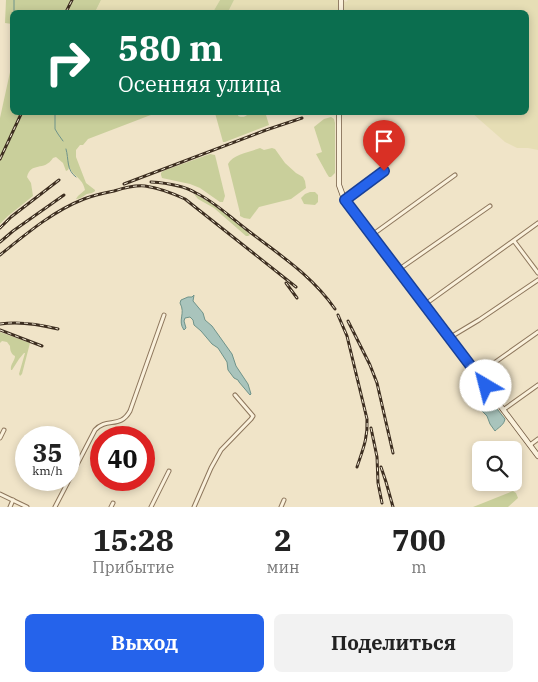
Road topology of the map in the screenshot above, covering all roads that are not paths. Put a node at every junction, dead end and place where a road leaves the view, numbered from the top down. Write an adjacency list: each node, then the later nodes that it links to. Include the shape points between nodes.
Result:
1 (339, 115): 4 (street, via 339,185)
2 (384, 171): 4 (street)
3 (455, 175): 7 (street)
4 (345, 200): 7 (street)
5 (490, 206): 9 (street)
6 (538, 223): 8 (street)
7 (371, 235): 9 (street)
8 (514, 241): 10 (street); 12 (street)
9 (398, 270): 12 (street)
10 (538, 273)
11 (538, 280): 15 (street)
12 (424, 304): 15 (street)
13 (164, 315): 31 (street, via 127,417 100,425 95,430)
14 (538, 332): 16 (street)
15 (449, 338): 16 (street)
16 (477, 375): 19 (street)
17 (538, 385): 19 (street)
18 (235, 395): 33 (street, via 253,416 221,450)
19 (503, 410): 23 (street)
20 (4, 430): 21 (street)
21 (0, 438)
22 (538, 439): 23 (street)
23 (530, 445): 24 (street)
24 (538, 456)
25 (169, 471): 32 (street)
26 (0, 494): 27 (street)
27 (13, 500): 29 (street); 30 (street)
28 (284, 500): 34 (street)
29 (10, 507)
30 (27, 507)
31 (55, 507)
32 (151, 507)
33 (194, 507)
34 (281, 507)

